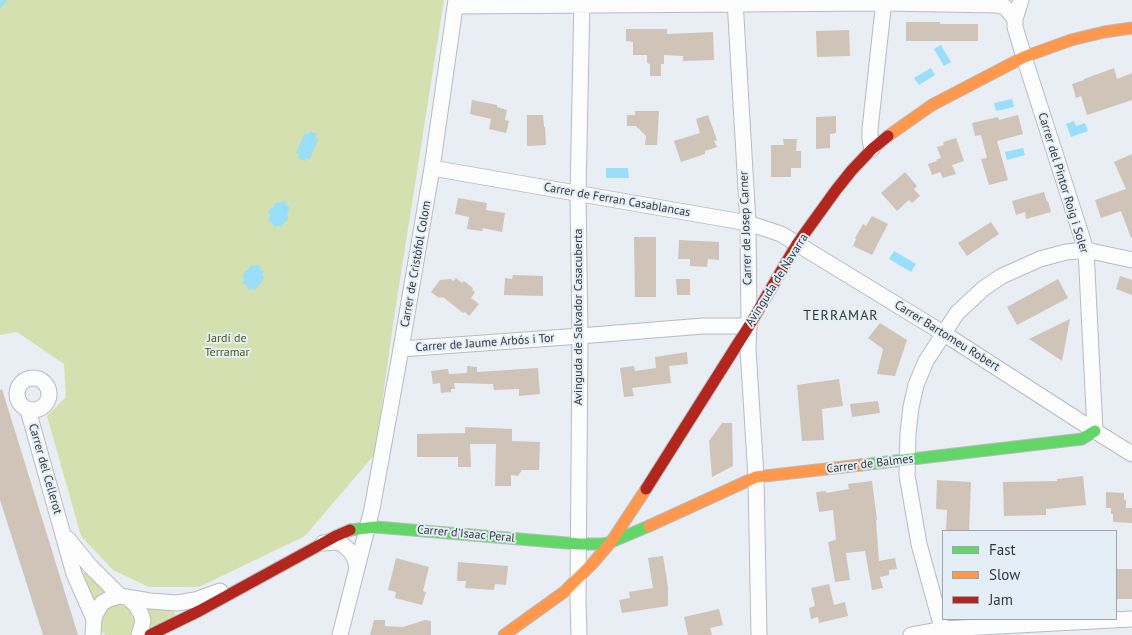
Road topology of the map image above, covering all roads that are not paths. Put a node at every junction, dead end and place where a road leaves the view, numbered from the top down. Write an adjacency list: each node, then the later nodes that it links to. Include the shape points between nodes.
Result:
1 (1021, 0): 6 (street, Carrer del Pintor Roig i Soler)
2 (884, 1): 4 (street); 6 (street, via 996,5 1005,7); 9 (street, via 870,129)
3 (582, 2): 4 (street); 5 (street); 11 (street, Avinguda de Salvador Casacuberta)
4 (735, 2): 12 (street, Carrer de Josep Carner)
5 (455, 3): 10 (street, Carrer de Cristòfol Colom)
6 (1015, 19): 8 (street, Carrer del Pintor Roig i Soler)
7 (1132, 28): 8 (street, Avinguda de Navarra, via 1071,40)
8 (1024, 57): 9 (street, Avinguda de Navarra, via 932,105); 14 (street, Carrer del Pintor Roig i Soler)
9 (872, 149): 13 (street, Avinguda de Navarra, via 836,190)
10 (432, 168): 11 (street, Carrer de Ferran Casablancas); 19 (street, Carrer de Cristòfol Colom)
11 (578, 194): 12 (street, Carrer de Ferran Casablancas); 18 (street, Avinguda de Salvador Casacuberta)
12 (748, 223): 13 (street, Carrer de Ferran Casablancas, via 781,234); 16 (street, Carrer de Josep Carner)
13 (798, 244): 16 (street, Avinguda de Navarra); 17 (street, Carrer Bartomeu Robert)
14 (1086, 250): 15 (street); 17 (street, via 1040,259 1002,276 970,300); 21 (street, Carrer del Pintor Roig i Soler)
15 (1132, 260)
16 (749, 326): 18 (street, Carrer de Jaume Arbós i Tor, via 703,326); 24 (street, Carrer de Josep Carner); 27 (street, Avinguda de Navarra)
17 (943, 333): 21 (street, Carrer Bartomeu Robert); 23 (street, via 916,385)
18 (580, 336): 19 (street, Carrer de Jaume Arbós i Tor); 29 (street, Avinguda de Salvador Casacuberta)
19 (401, 349): 26 (street, Carrer de Cristòfol Colom)
20 (28, 410): 25 (street, Carrer del Cellerot)
21 (1094, 431): 22 (street); 23 (street, Carrer de Balmes, via 1082,440)
22 (1132, 454)
23 (907, 460): 24 (street, Carrer de Balmes); 36 (street, via 919,544)
24 (756, 477): 27 (street, Carrer de Balmes); 42 (street, Carrer de Josep Carner)
25 (61, 527): 33 (street, Carrer del Cellerot, via 90,566); 35 (street, Carrer del Cellerot, via 74,574)
26 (368, 528): 28 (street, Carrer d'Isaac Peral, via 346,531); 29 (street, Carrer d'Isaac Peral); 30 (street, Carrer de Cristòfol Colom)
27 (612, 542): 29 (street, Carrer d'Isaac Peral); 31 (street, Avinguda de Navarra)
28 (323, 543): 30 (street, via 342,544 351,552); 32 (street, Carrer d'Isaac Peral)
29 (579, 544): 31 (street, Avinguda de Salvador Casacuberta)
30 (357, 568): 39 (street, Carrer de Cristòfol Colom)
31 (579, 578): 40 (street, Avinguda de Navarra); 41 (street, Avinguda de Salvador Casacuberta)
32 (256, 579): 33 (street, Carrer d'Isaac Peral, via 177,603); 38 (street, Carrer d'Isaac Peral)
33 (123, 597): 35 (street, via 102,603 96,613); 37 (street, Carrer del Cellerot, via 135,604 141,614 143,621)
34 (1132, 619): 36 (street)
35 (95, 629)
36 (944, 632): 43 (street)
37 (139, 635)
38 (150, 635)
39 (340, 635)
40 (504, 635)
41 (579, 635)
42 (759, 635)
43 (911, 635)

